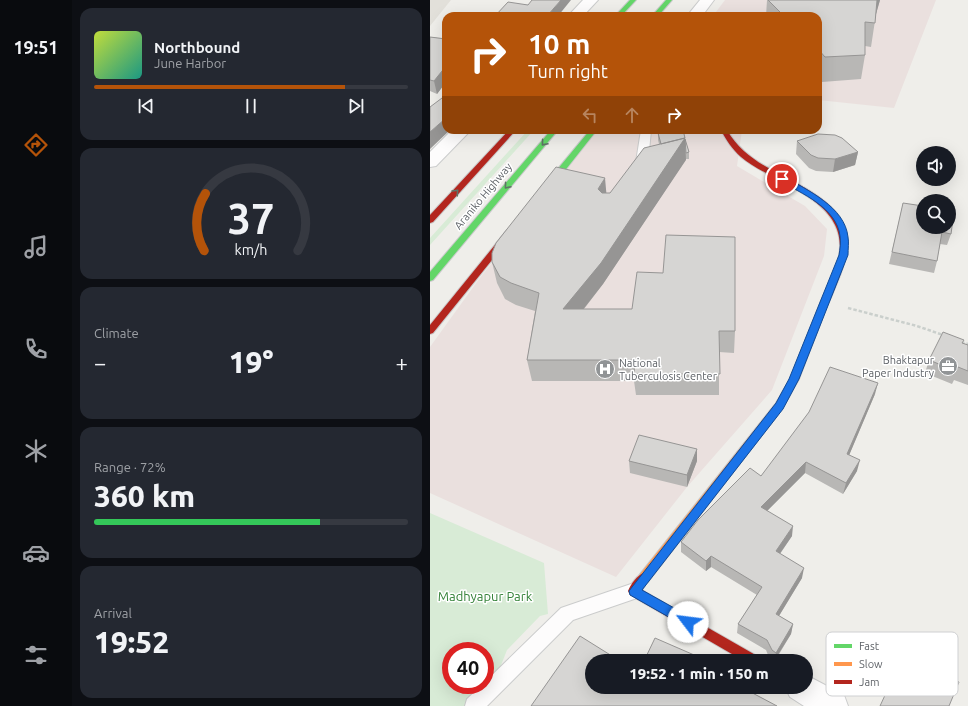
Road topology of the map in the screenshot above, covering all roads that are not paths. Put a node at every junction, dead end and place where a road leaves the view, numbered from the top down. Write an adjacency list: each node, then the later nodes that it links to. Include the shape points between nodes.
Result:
1 (591, 0): 5 (street)
2 (633, 0): 6 (main road)
3 (669, 0): 7 (main road)
4 (707, 0): 8 (street)
5 (579, 12)
6 (622, 12)
7 (658, 12)
8 (697, 12)
9 (458, 134): 15 (street)
10 (509, 134): 18 (main road, Araniko Highway, one-way to 10)
11 (552, 134): 20 (main road, Araniko Highway, one-way to 20)
12 (591, 134): 17 (main road)
13 (646, 134): 16 (lane, via 642,162)
14 (726, 134): 22 (main road, via 748,159 817,199 830,211 840,223 844,236 843,255 794,379 779,406)
15 (430, 162)
16 (633, 174)
17 (540, 196)
18 (430, 220)
19 (515, 227): 21 (main road)
20 (430, 278)
21 (430, 331)
22 (634, 591): 23 (main road); 25 (lane, via 567,614)
23 (743, 654)
24 (812, 694): 26 (street)
25 (474, 706)
26 (833, 706)

